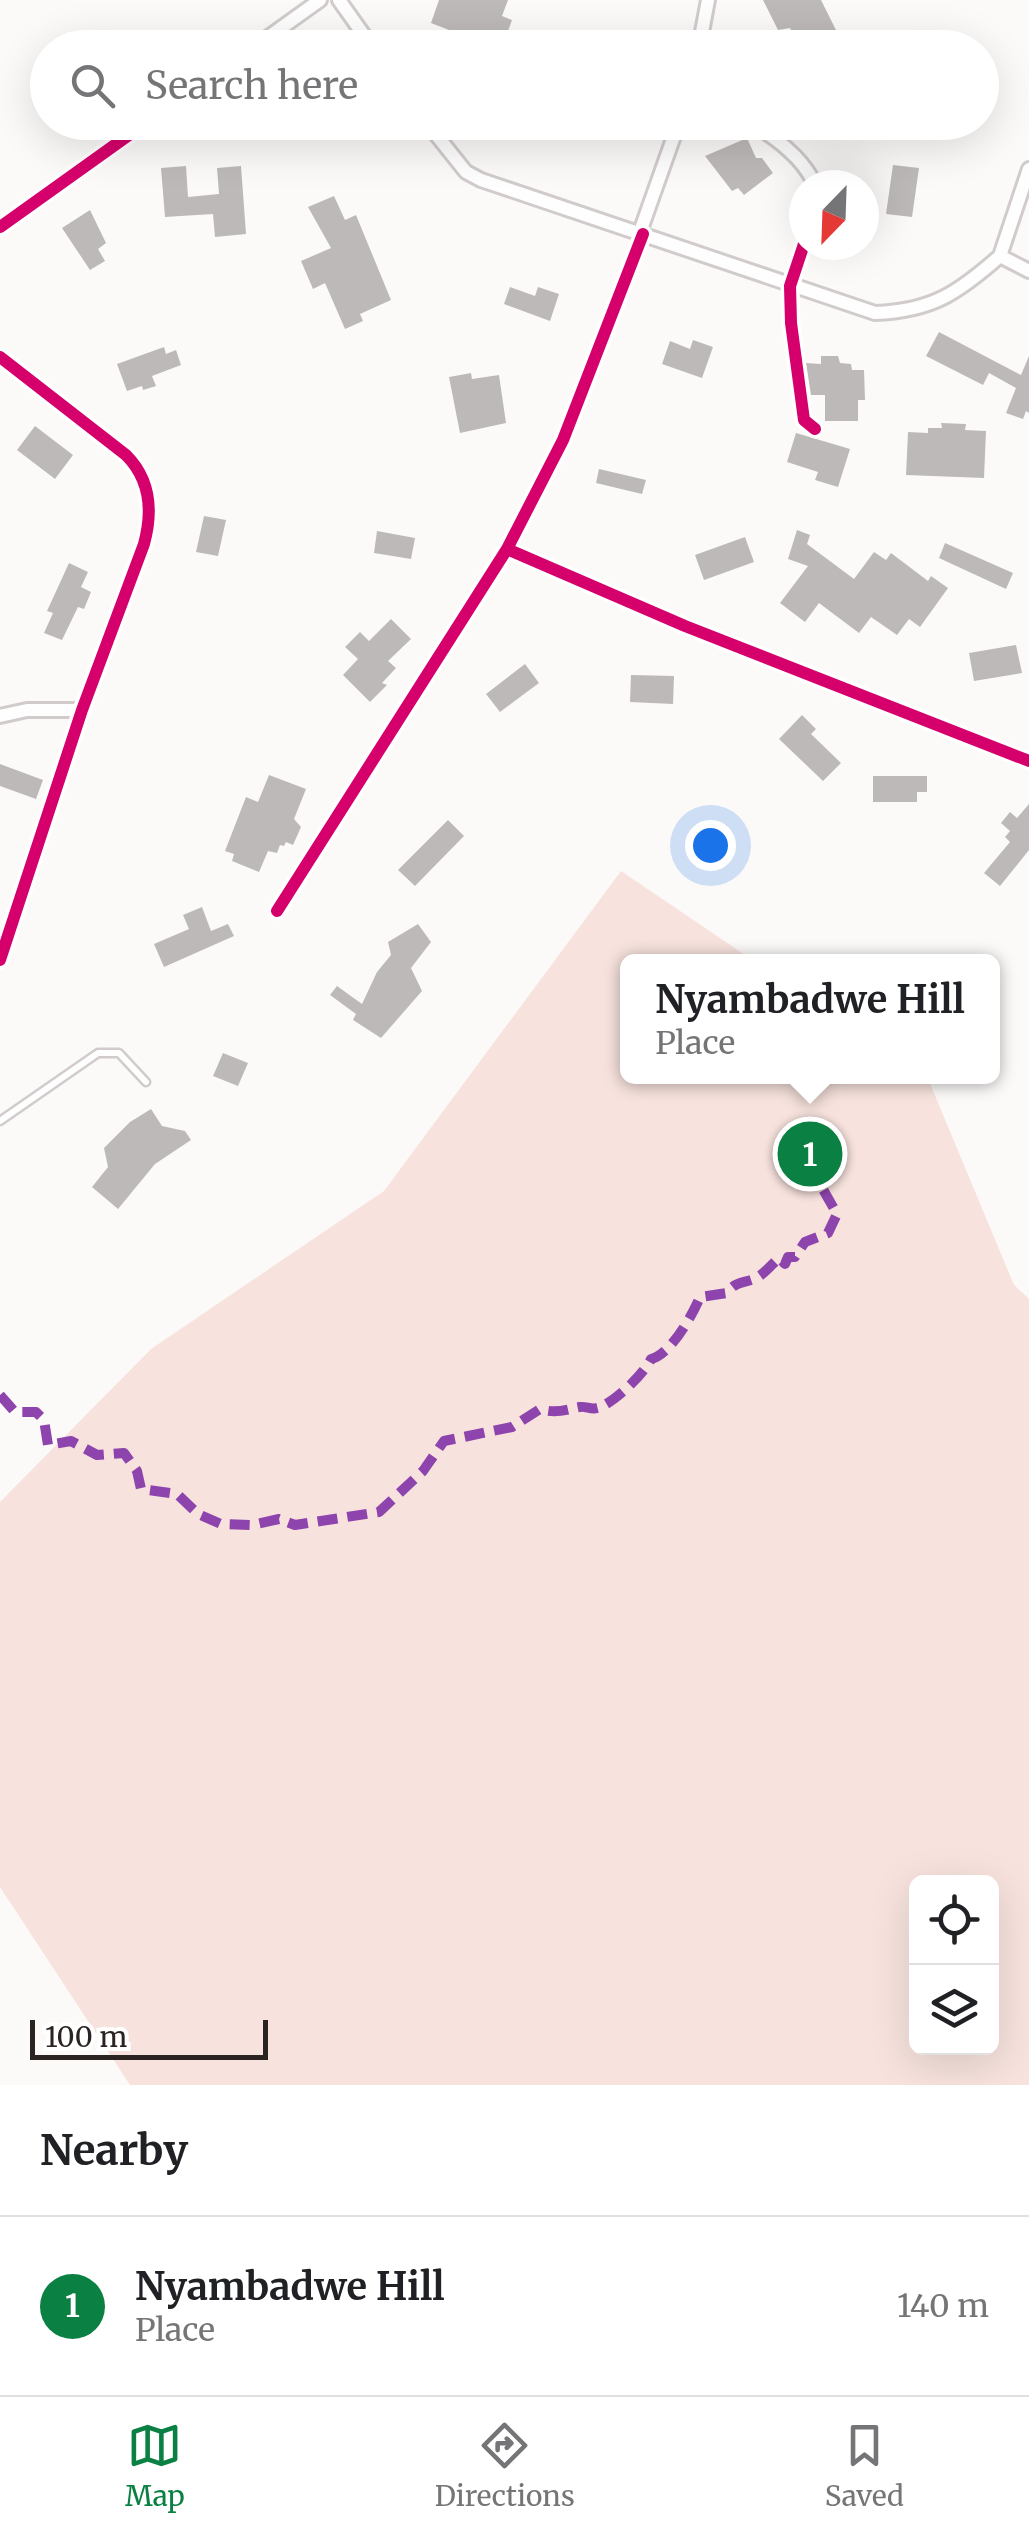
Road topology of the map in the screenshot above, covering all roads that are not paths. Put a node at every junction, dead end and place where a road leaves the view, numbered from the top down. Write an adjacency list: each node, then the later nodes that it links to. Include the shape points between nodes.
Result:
1 (320, 0): 4 (street)
2 (339, 0): 5 (street)
3 (708, 0): 6 (street)
4 (278, 30)
5 (360, 30)
6 (702, 30)
7 (122, 140): 13 (street)
8 (440, 140): 14 (street, via 481,180)
9 (673, 140): 14 (street)
10 (774, 140): 12 (street)
11 (1029, 169): 15 (street)
12 (807, 170)
13 (0, 226)
14 (641, 233): 18 (street); 21 (street, via 563,440)
15 (1000, 256): 17 (street); 18 (street, via 944,298 902,312 852,308)
16 (799, 260): 18 (street)
17 (1029, 271)
18 (790, 286): 20 (street, via 800,400 804,420)
19 (0, 357): 22 (street, via 126,454 147,484 148,528)
20 (815, 429)
21 (507, 549): 24 (street); 25 (street)
22 (82, 710): 23 (street); 26 (street)
23 (0, 716)
24 (1029, 762)
25 (278, 911)
26 (0, 960)
27 (146, 1082): 28 (lane, via 119,1053 98,1053)
28 (0, 1120)

